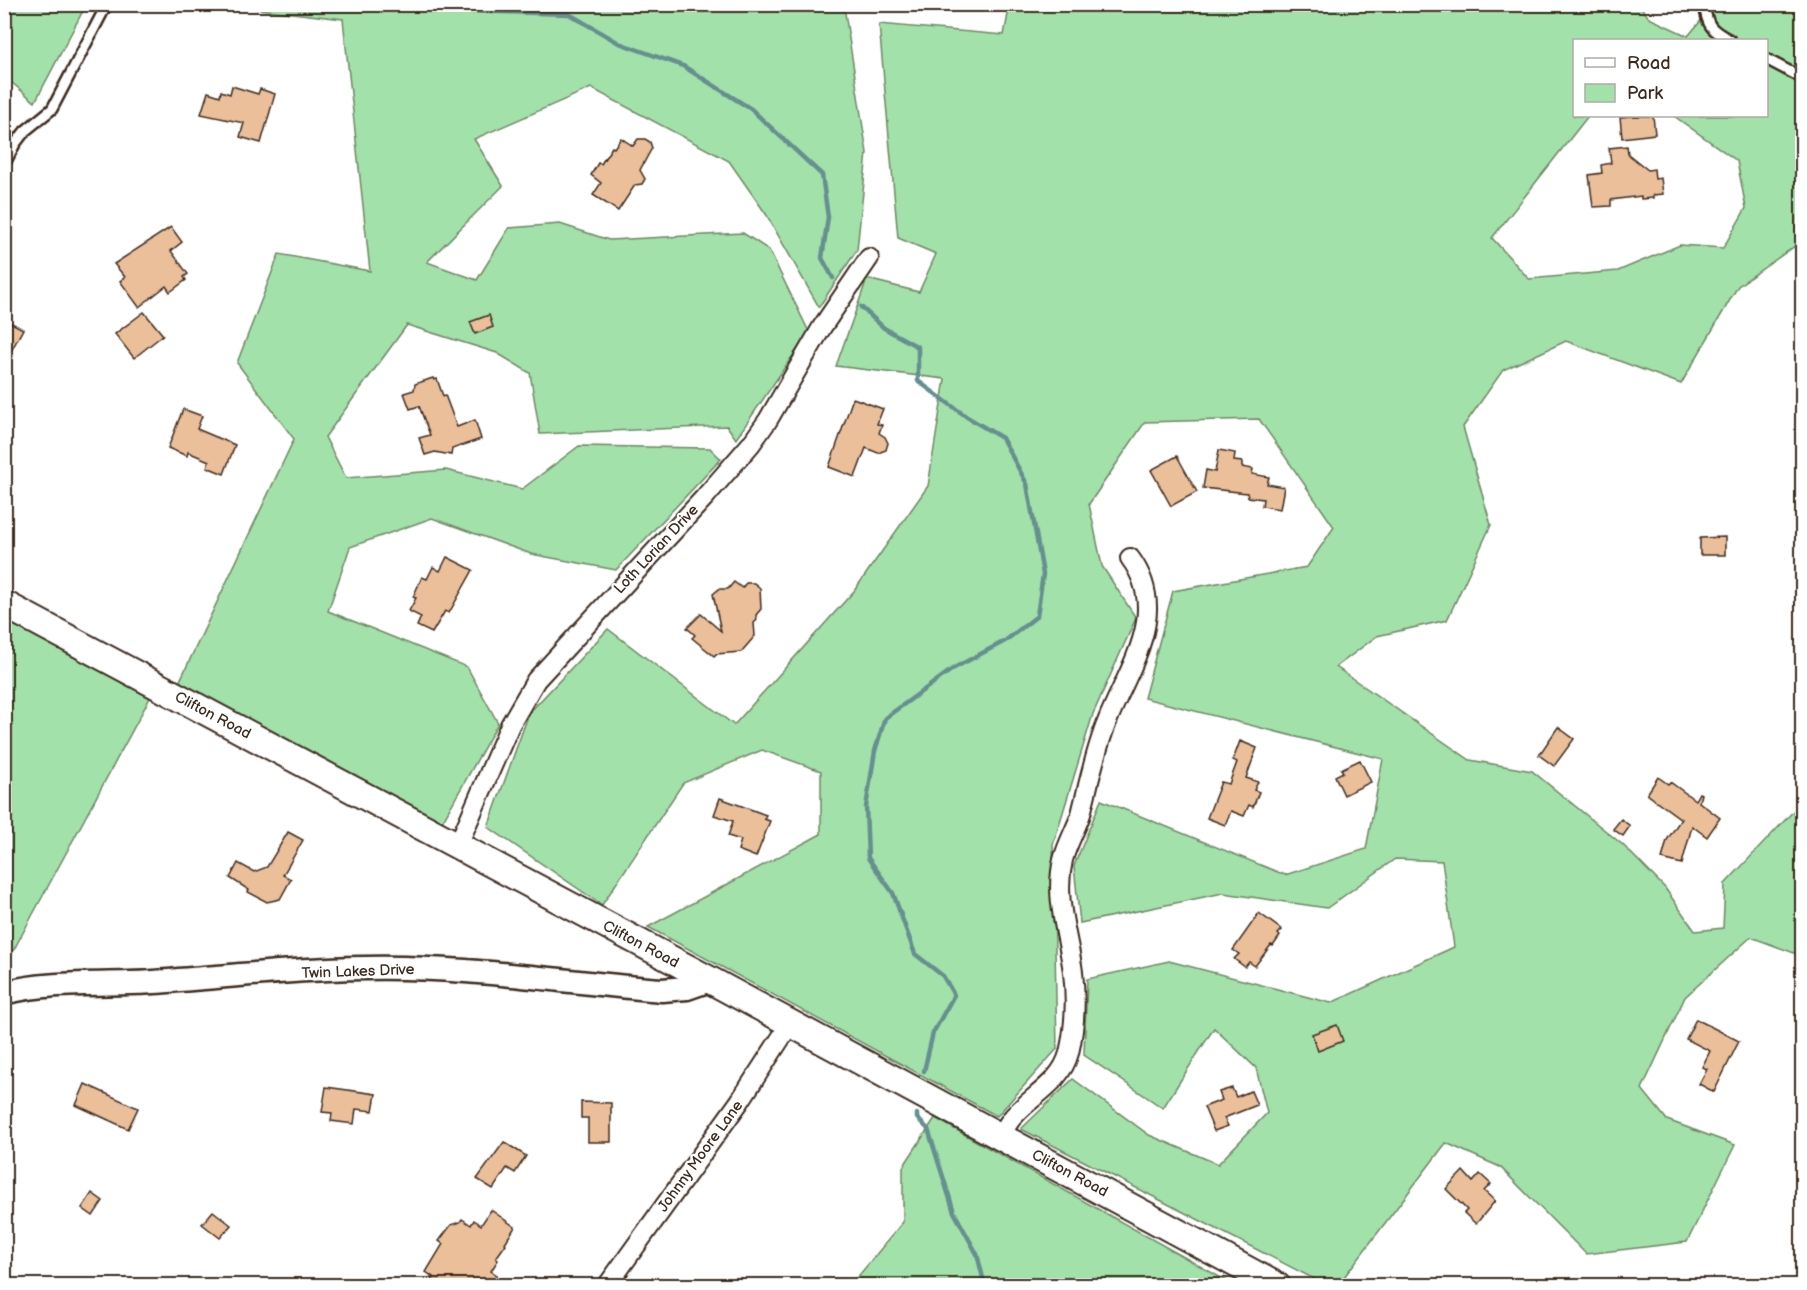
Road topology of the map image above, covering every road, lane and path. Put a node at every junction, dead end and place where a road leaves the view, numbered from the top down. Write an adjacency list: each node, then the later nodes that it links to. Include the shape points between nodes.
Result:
1 (107, 4): 6 (lane, via 52,109 25,131)
2 (1704, 4): 3 (lane, via 1706,20)
3 (1728, 39)
4 (1768, 60): 5 (lane)
5 (1803, 78)
6 (4, 165)
7 (869, 258): 10 (street, Loth Lorian Drive, via 751,444 536,680 510,725)
8 (1130, 558): 14 (street, via 1146,588 1145,628 1106,723 1080,817 1063,860 1060,909 1074,986 1069,1053 1056,1078 1013,1117)
9 (4, 604): 10 (main road, Clifton Road)
10 (458, 845): 11 (main road, Clifton Road)
11 (710, 980): 12 (street, Twin Lakes Drive, via 663,990 477,971 342,969 47,986); 13 (main road, Clifton Road)
12 (4, 993)
13 (790, 1024): 14 (main road, Clifton Road); 15 (street, Johnny Moore Lane, via 740,1101)
14 (1001, 1136): 16 (main road, Clifton Road)
15 (607, 1286)
16 (1277, 1286)

